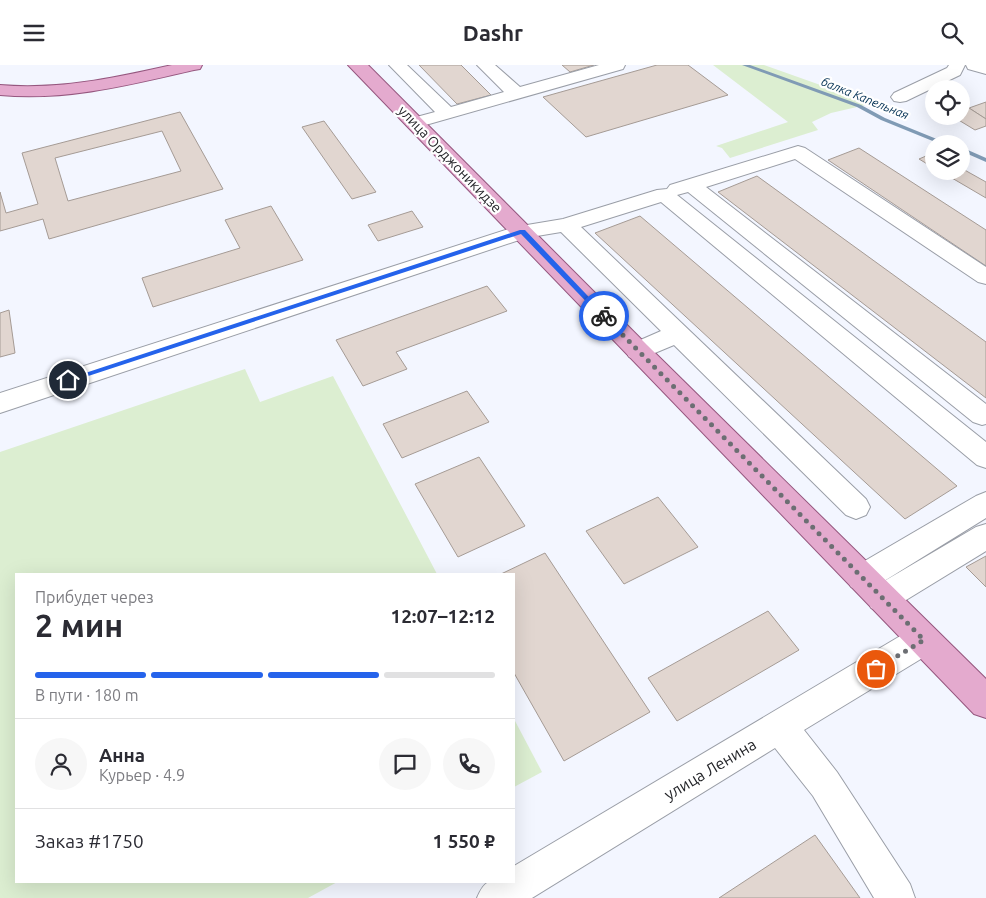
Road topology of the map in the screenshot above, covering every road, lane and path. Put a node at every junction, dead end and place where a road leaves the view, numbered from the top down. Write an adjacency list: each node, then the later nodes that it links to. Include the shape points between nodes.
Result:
1 (194, 65): 13 (main road, via 86,89 49,93)
2 (396, 65): 10 (street)
3 (485, 65): 14 (street)
4 (617, 65): 11 (street)
5 (957, 65): 15 (street, via 954,71)
6 (974, 65): 8 (street)
7 (359, 66): 12 (main road, улица Орджоникидзе)
8 (986, 69)
9 (540, 71): 11 (street)
10 (413, 80): 12 (street); 16 (street)
11 (554, 83): 14 (street)
12 (381, 89): 17 (main road, улица Орджоникидзе)
13 (0, 90)
14 (518, 94): 16 (street)
15 (900, 97)
16 (448, 114): 17 (street)
17 (416, 123): 21 (main road, улица Орджоникидзе)
18 (691, 185): 19 (street); 22 (street, via 798,151); 26 (street)
19 (664, 194): 20 (street); 27 (street)
20 (566, 225): 21 (street); 23 (street)
21 (522, 232): 24 (main road, улица Орджоникидзе); 25 (street)
22 (986, 277)
23 (679, 333): 24 (street); 29 (street)
24 (638, 351): 31 (main road, улица Орджоникидзе)
25 (0, 403)
26 (982, 415)
27 (986, 457)
28 (986, 503): 31 (street)
29 (856, 507)
30 (986, 535): 31 (street)
31 (872, 588): 32 (main road, улица Орджоникидзе)
32 (924, 640): 33 (main road, улица Орджоникидзе); 34 (street, улица Ленина)
33 (986, 702)
34 (780, 727): 35 (street, улица Ленина); 36 (street, via 825,784)
35 (496, 898)
36 (896, 898)

